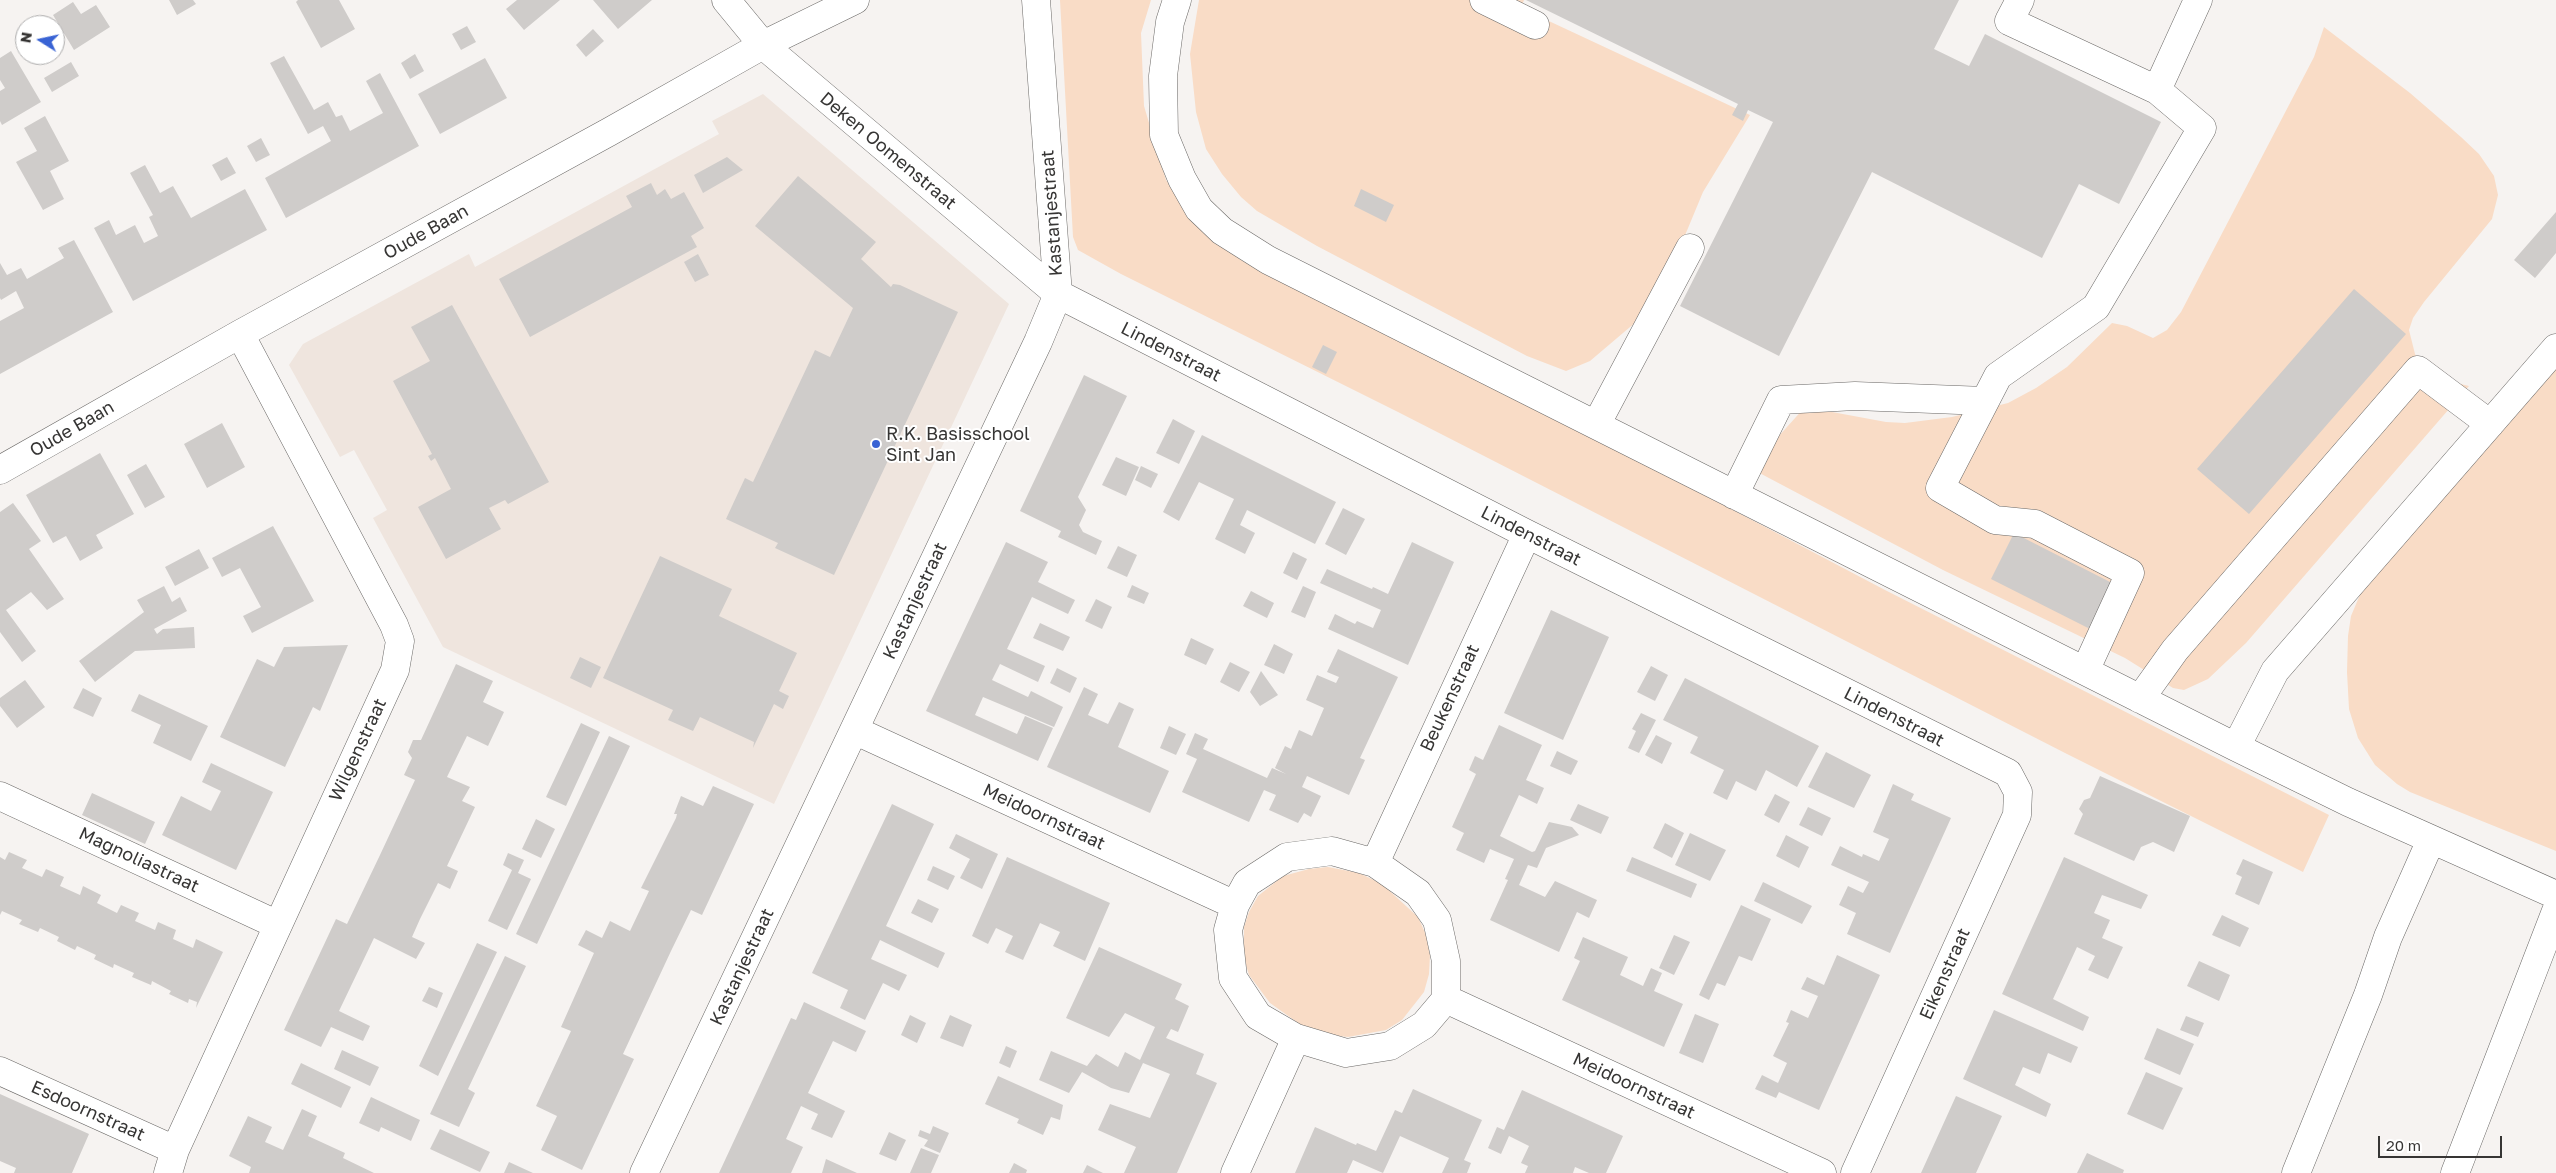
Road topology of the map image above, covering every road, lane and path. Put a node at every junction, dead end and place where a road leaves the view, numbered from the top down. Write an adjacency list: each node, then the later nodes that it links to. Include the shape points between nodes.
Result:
1 (726, 0): 9 (street, Deken Oomenstraat)
2 (855, 0): 9 (street, Oude Baan)
3 (1036, 0): 12 (street, Kastanjestraat)
4 (1177, 0): 17 (street, via 1170,22 1163,76 1164,135 1182,179 1199,209 1222,231 1268,260)
5 (1484, 0): 8 (street)
6 (2020, 0): 10 (street, via 2010,21)
7 (2198, 0): 10 (street)
8 (1535, 25)
9 (764, 45): 12 (street, Deken Oomenstraat); 13 (street, Oude Baan)
10 (2157, 90): 15 (street, via 2202,128 2096,307 1998,376)
11 (1690, 248): 17 (street)
12 (1058, 294): 20 (street, Lindenstraat); 23 (street, Kastanjestraat)
13 (240, 334): 18 (street, Oude Baan); 32 (street, Wilgenstraat, via 394,625 400,642 395,670)
14 (2556, 348): 16 (street)
15 (1985, 401): 19 (street, via 1855,396 1780,400); 21 (street, via 1940,488 1995,520 2035,524 2130,572)
16 (2490, 424): 22 (street, via 2418,370 2175,650); 24 (street, via 2275,671)
17 (1596, 425): 19 (street)
18 (0, 470)
19 (1734, 495): 21 (street)
20 (1527, 534): 25 (street, Lindenstraat); 28 (street, Beukenstraat)
21 (2085, 671): 22 (street)
22 (2140, 699): 24 (street)
23 (854, 730): 30 (street, Meidoornstraat); 37 (street, Kastanjestraat)
24 (2236, 747): 27 (street)
25 (2008, 773): 40 (street, Eikenstraat, via 2018,792 2017,815)
26 (0, 796): 32 (street, Magnoliastraat)
27 (2431, 840): 29 (street); 41 (street, via 2388,937)
28 (1375, 863): 30 (street, via 1332,851 1287,857 1247,883); 33 (street, via 1418,893 1437,920 1446,961)
29 (2556, 895)
30 (1235, 905): 34 (street, via 1228,930 1233,978 1258,1016)
31 (2556, 911): 42 (street)
32 (278, 925): 36 (street, Wilgenstraat)
33 (1446, 1000): 34 (street, via 1424,1025 1390,1046 1346,1053); 39 (street, Meidoornstraat)
34 (1296, 1038): 38 (street)
35 (0, 1071): 36 (street, Esdoornstraat)
36 (172, 1162)
37 (649, 1171)
38 (1234, 1173)
39 (1822, 1173)
40 (1855, 1173)
41 (2296, 1173)
42 (2455, 1173)

